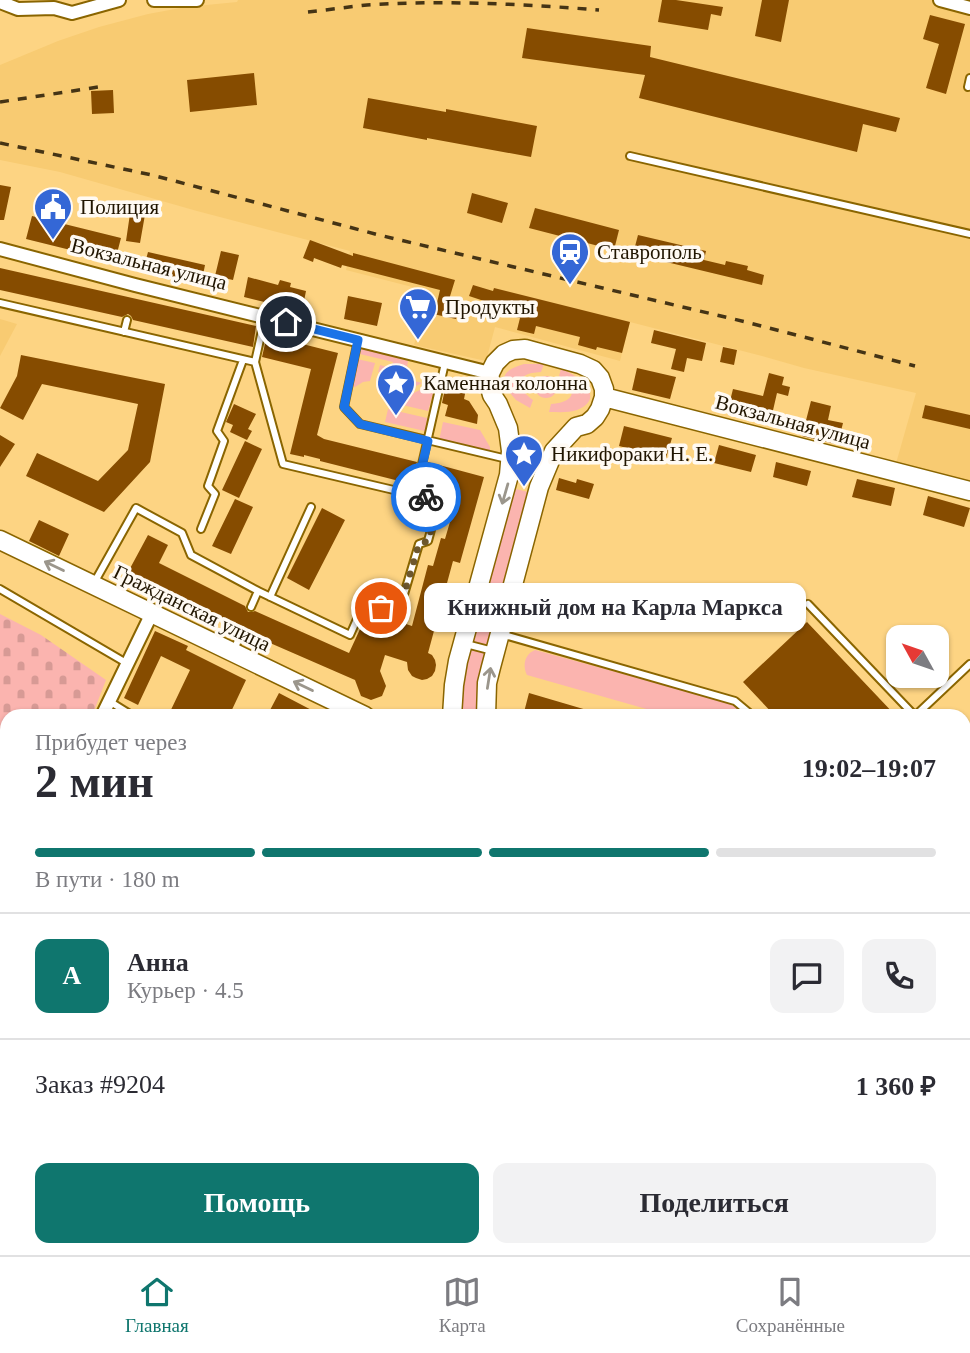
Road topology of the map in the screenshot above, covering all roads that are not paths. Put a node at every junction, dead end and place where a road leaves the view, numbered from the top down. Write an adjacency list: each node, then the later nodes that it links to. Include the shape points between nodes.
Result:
1 (119, 0): 5 (street, via 72,13 54,8 18,9)
2 (154, 0): 3 (street)
3 (197, 0)
4 (940, 0): 6 (street)
5 (0, 2)
6 (970, 8)
7 (970, 78): 8 (lane)
8 (968, 87)
9 (630, 156): 10 (lane)
10 (970, 234)
11 (0, 250): 13 (street, Вокзальная улица, via 133,291)
12 (0, 303): 15 (lane)
13 (265, 317): 16 (street, Вокзальная улица); 19 (lane)
14 (127, 320): 15 (lane)
15 (124, 332): 17 (lane)
16 (358, 340): 18 (street, Вокзальная улица); 22 (lane, via 344,407 360,424)
17 (243, 360): 19 (lane); 27 (lane, via 217,431 224,441 208,486 215,494)
18 (445, 361): 20 (street, Вокзальная улица); 22 (lane)
19 (255, 362): 25 (lane, via 283,464)
20 (490, 373): 21 (main road, via 504,354 525,349 593,370); 23 (main road, via 492,395 508,428)
21 (604, 397): 24 (main road, Вокзальная улица); 39 (main road, via 595,417 576,427 554,451 539,487)
22 (428, 441): 23 (lane); 25 (lane)
23 (511, 460): 40 (main road, one-way to 40)
24 (970, 491)
25 (415, 495): 35 (lane, via 439,500 428,541 419,544 402,601)
26 (311, 507): 32 (lane)
27 (201, 529)
28 (0, 540): 29 (main road, Гражданская улица, one-way to 28)
29 (93, 585): 31 (lane, via 136,508 182,533 191,555); 37 (main road, Гражданская улица)
30 (0, 589): 43 (lane)
31 (258, 591): 32 (lane); 34 (lane)
32 (270, 597): 36 (lane, via 350,635 358,617)
33 (808, 604): 52 (lane)
34 (251, 607)
35 (381, 608)
36 (370, 612)
37 (152, 613): 42 (main road, Гражданская улица); 43 (street)
38 (241, 632): 42 (lane)
39 (500, 634): 41 (main road); 51 (lane, via 735,701)
40 (463, 643): 41 (lane); 49 (main road)
41 (495, 652): 50 (main road, one-way to 41)
42 (233, 653): 48 (main road, Гражданская улица, one-way to 42)
43 (128, 663): 45 (street)
44 (970, 664): 53 (lane)
45 (109, 701): 46 (street); 47 (lane)
46 (105, 709)
47 (122, 709)
48 (350, 709)
49 (452, 709)
50 (486, 709)
51 (745, 709)
52 (908, 709)
53 (922, 709)

